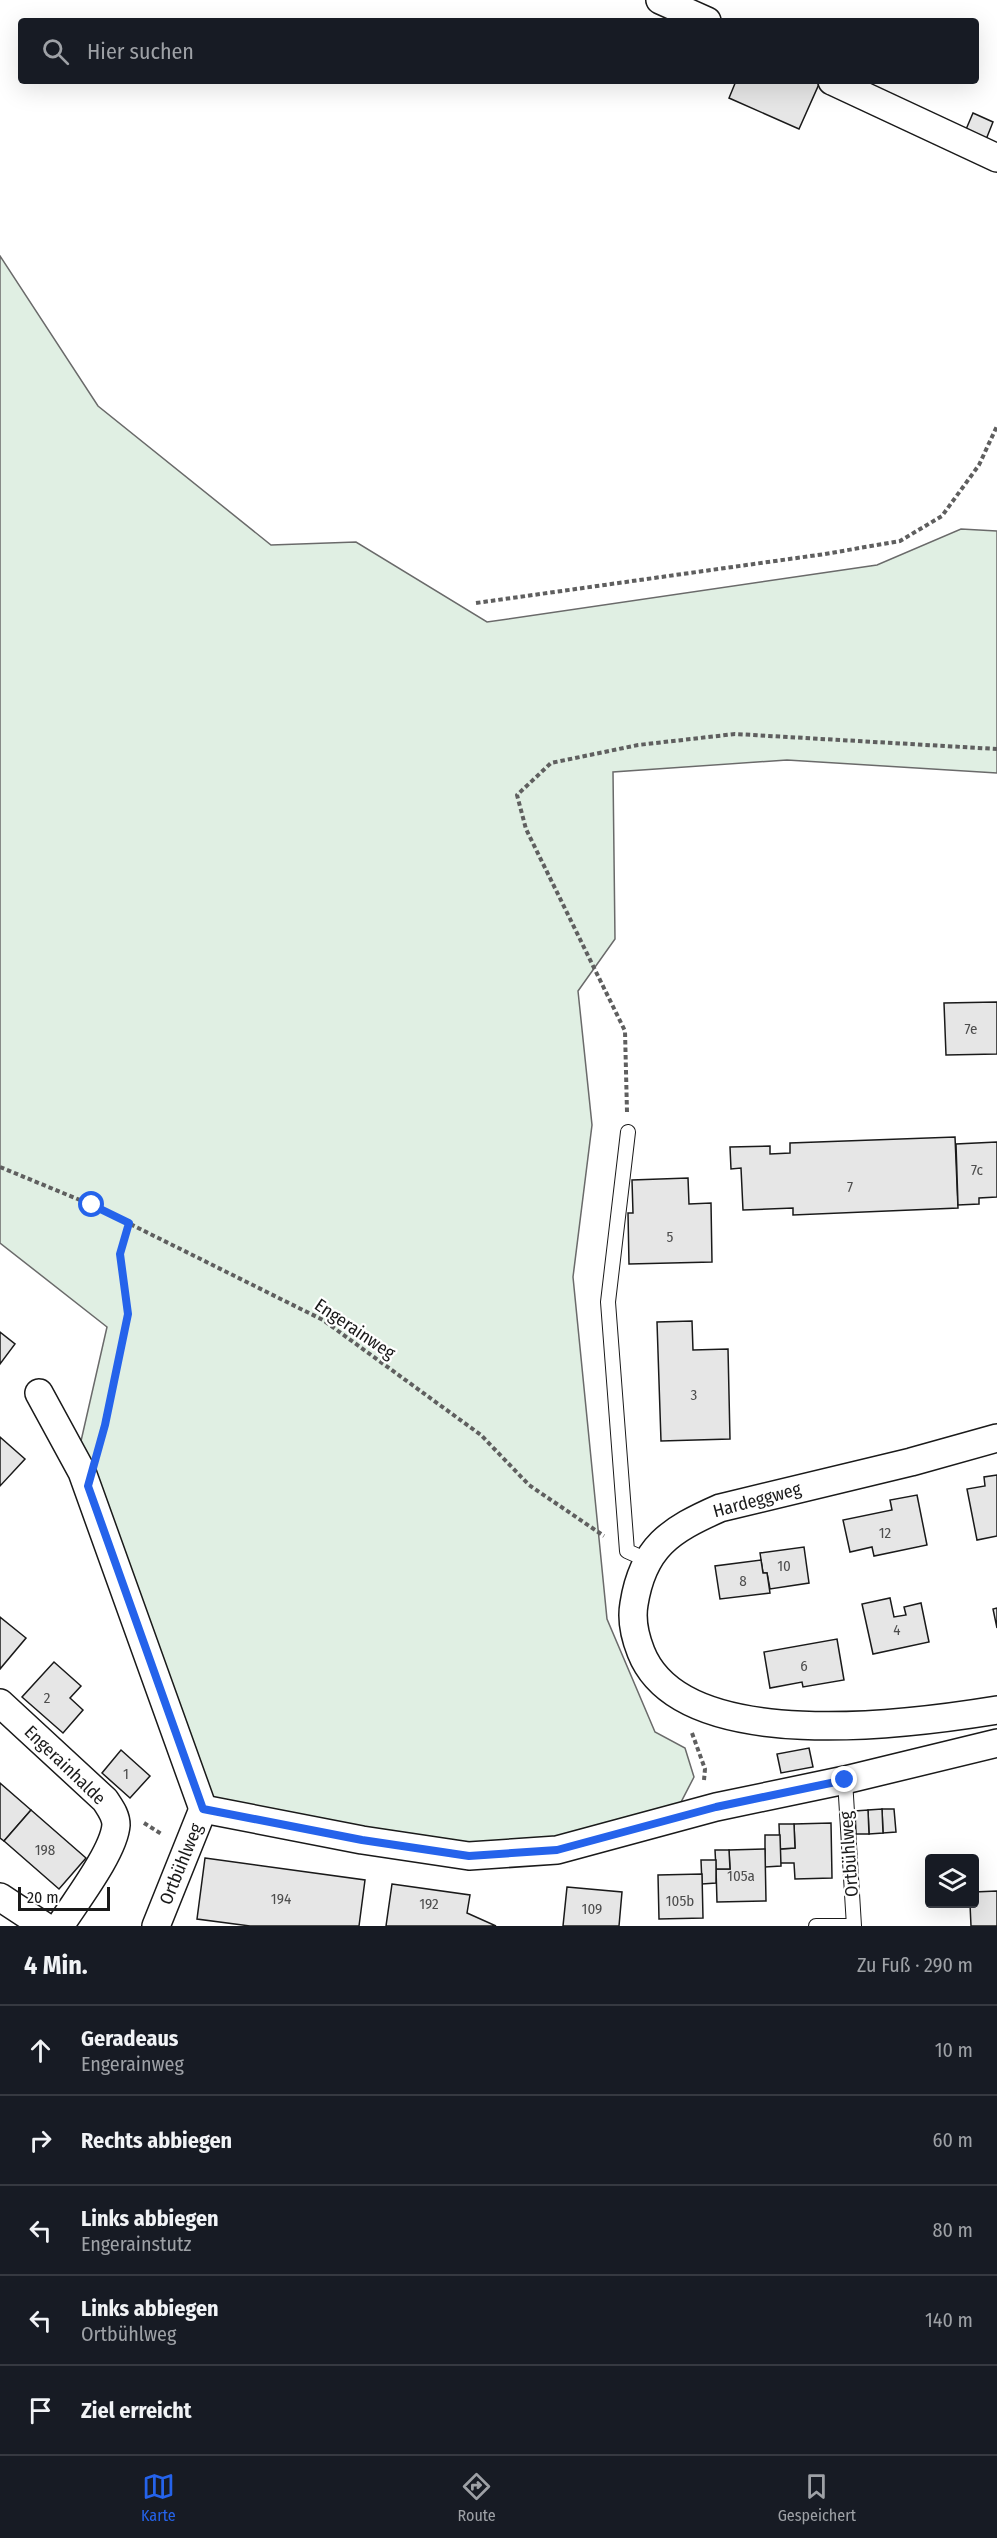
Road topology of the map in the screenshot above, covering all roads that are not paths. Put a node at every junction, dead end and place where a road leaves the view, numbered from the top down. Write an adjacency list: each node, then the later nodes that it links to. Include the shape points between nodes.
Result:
1 (660, 0): 2 (street)
2 (700, 18)
3 (838, 84): 4 (street)
4 (997, 159)
5 (628, 1132): 8 (lane, via 608,1302)
6 (39, 1393): 13 (street, via 85,1479)
7 (997, 1438): 8 (street, Hardeggweg, via 720,1509 694,1520)
8 (637, 1556): 10 (street, Hardeggweg, via 634,1637 654,1676 681,1698 740,1718 830,1727 888,1725)
9 (0, 1703): 16 (street, Engerainhalde, via 105,1800 116,1824 98,1867)
10 (997, 1710)
11 (997, 1743): 12 (street, Ortbühlweg)
12 (845, 1780): 13 (street, Ortbühlweg, via 716,1807 557,1850 469,1856); 18 (lane, Ortbühlweg, via 854,1926)
13 (203, 1809): 17 (street, Ortbühlweg)
14 (0, 1897): 15 (street)
15 (44, 1926)
16 (60, 1926)
17 (156, 1926)
18 (816, 1926)

